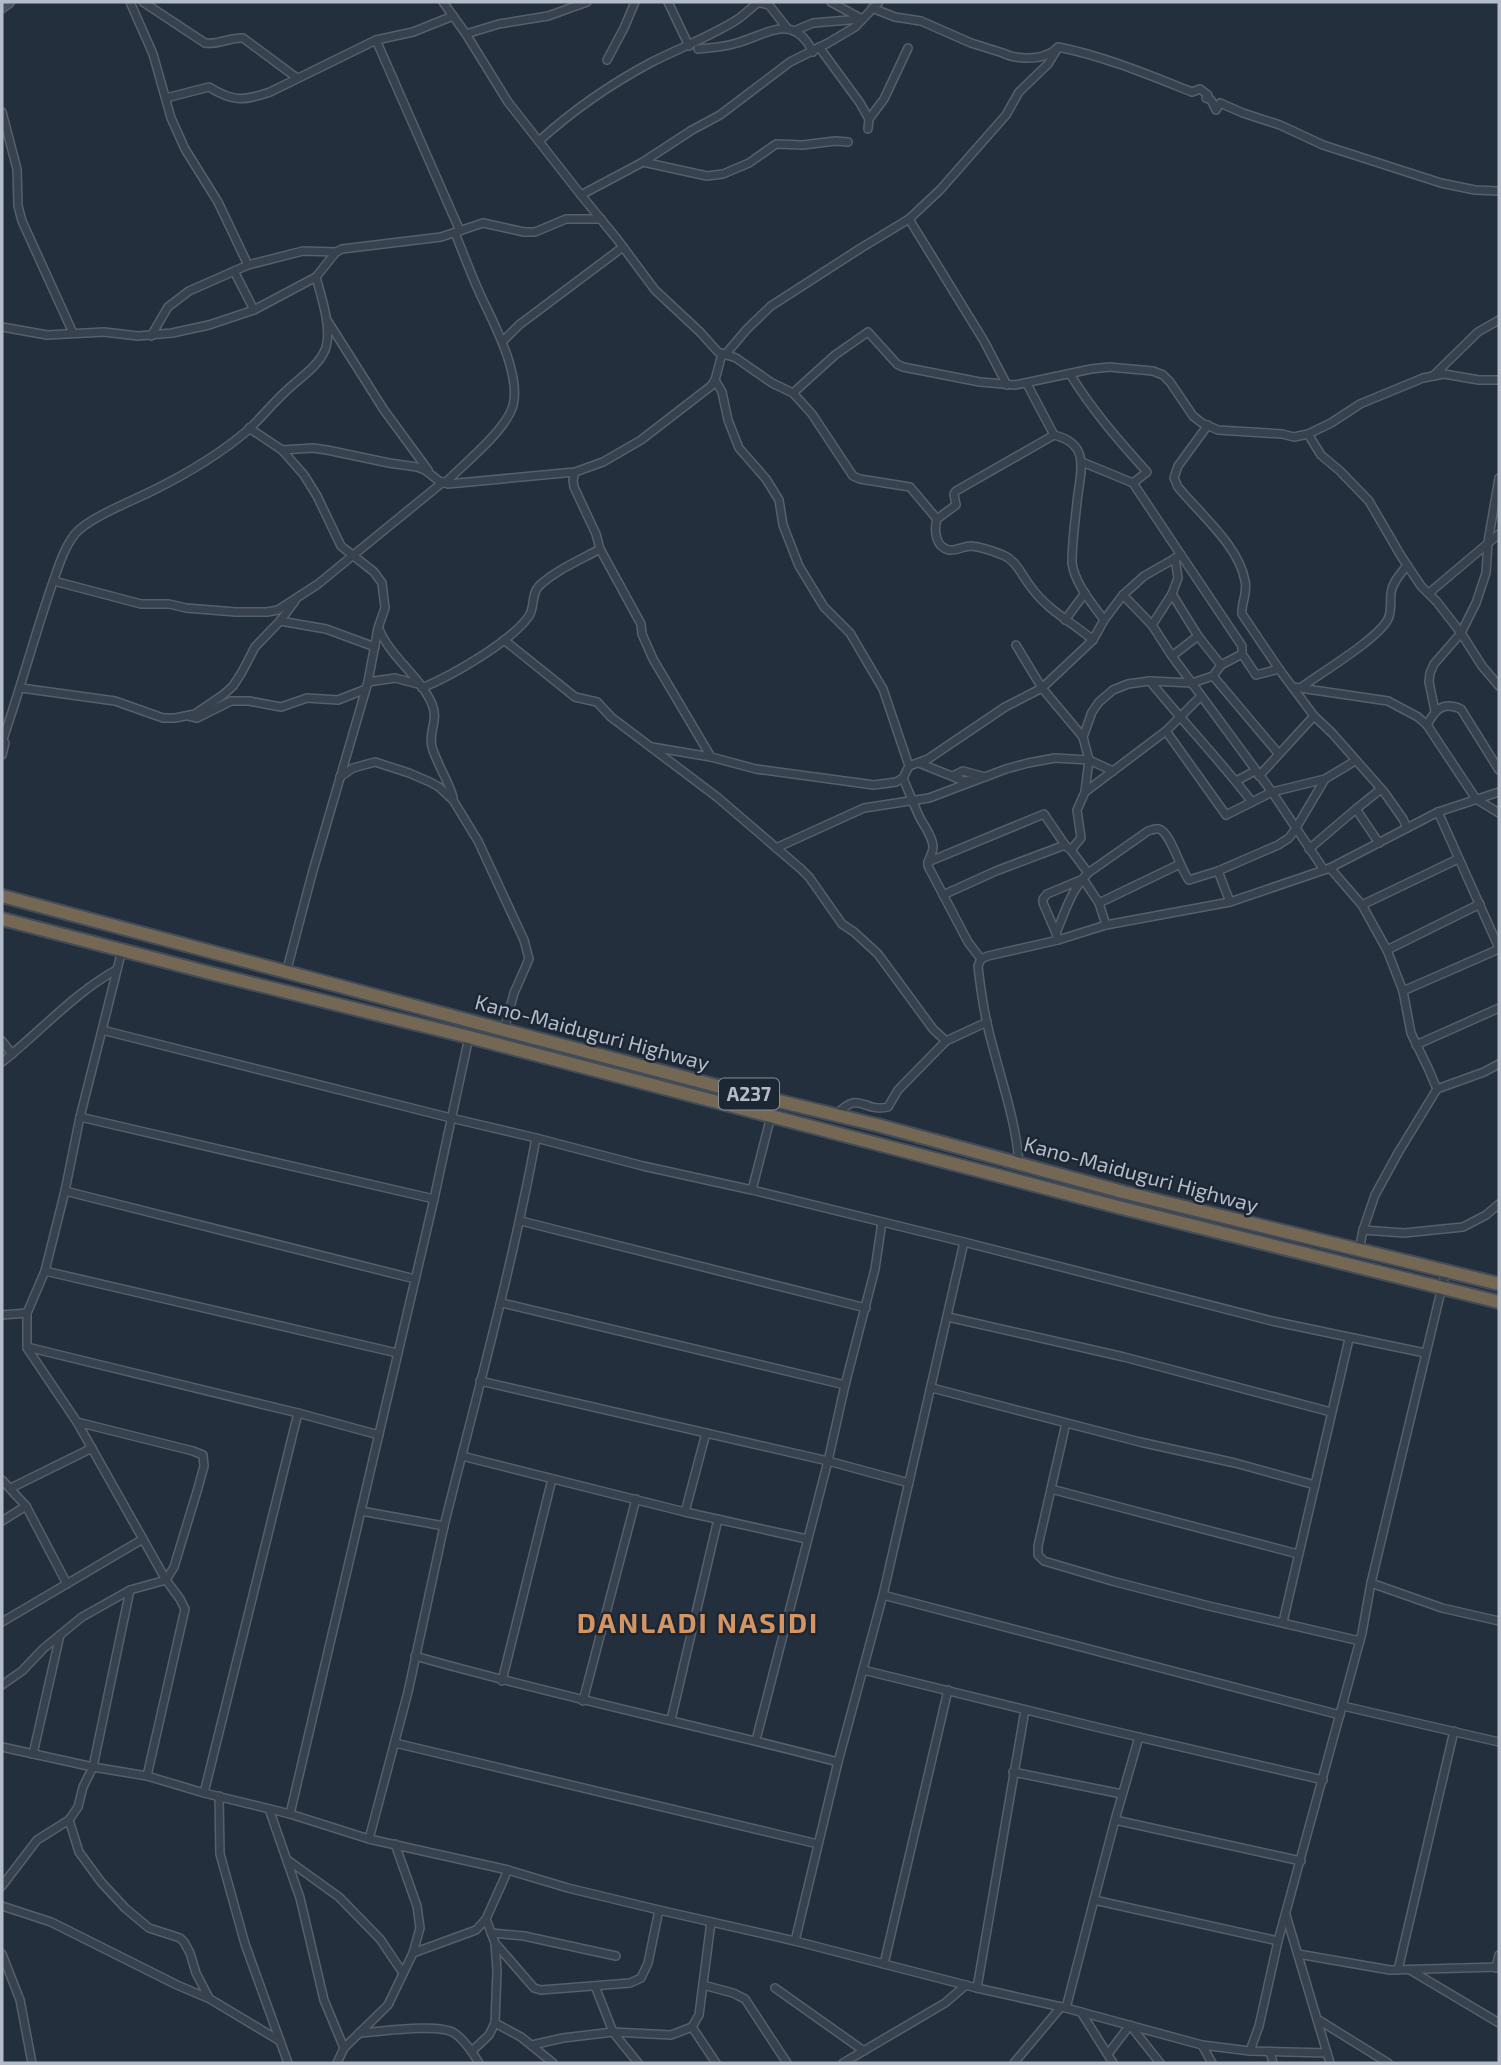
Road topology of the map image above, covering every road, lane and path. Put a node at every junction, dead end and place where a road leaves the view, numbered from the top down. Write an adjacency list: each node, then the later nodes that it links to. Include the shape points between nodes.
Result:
1 (9, 2): 13 (street)
2 (130, 2): 27 (street)
3 (144, 2): 26 (street, via 205,43 243,38)
4 (443, 2): 15 (street)
5 (587, 2): 12 (street)
6 (635, 2): 25 (street)
7 (668, 2): 20 (street)
8 (757, 2): 11 (street); 20 (street, via 737,20)
9 (831, 2): 16 (street)
10 (879, 2): 14 (street)
11 (767, 3): 17 (street)
12 (570, 5): 18 (street, via 548,16)
13 (2, 7)
14 (872, 8): 16 (street); 21 (street, via 1005,55 1048,55)
15 (453, 16): 18 (street); 19 (street)
16 (861, 19): 17 (street); 24 (street)
17 (791, 30): 23 (street, via 778,28 726,46); 24 (street)
18 (466, 34): 31 (street, via 508,102)
19 (376, 40): 26 (street); 38 (street)
20 (689, 46): 31 (street, via 584,104)
21 (1058, 47): 34 (street, via 1192,92 1200,89 1216,110 1220,103 1353,155 1441,183); 37 (street, via 1048,64 1019,92 1006,115)
22 (908, 48): 29 (street, via 884,99)
23 (698, 49)
24 (813, 51): 29 (street); 33 (street)
25 (607, 60)
26 (298, 78): 27 (street, via 241,100 209,87)
27 (166, 98): 41 (street, via 185,149 218,202)
28 (2, 112): 48 (street, via 17,169 22,221)
29 (869, 119): 30 (street)
30 (868, 129)
31 (539, 141): 35 (street)
32 (848, 142): 33 (street, via 776,144 750,163 715,176)
33 (643, 162): 35 (street)
34 (1499, 191)
35 (581, 195): 36 (street)
36 (601, 219): 38 (street, via 566,219 535,232 483,223); 39 (street)
37 (909, 219): 51 (street, via 771,306); 57 (street)
38 (457, 232): 40 (street); 50 (street)
39 (623, 247): 50 (street); 51 (street, via 655,290)
40 (336, 252): 41 (street, via 303,251); 43 (street)
41 (248, 265): 42 (street)
42 (234, 271): 44 (street); 49 (street, via 176,299)
43 (316, 276): 44 (street); 45 (street)
44 (254, 310): 49 (street, via 209,325)
45 (327, 320): 60 (street, via 326,348 316,364); 66 (street)
46 (1499, 320): 53 (street, via 1478,332)
47 (2, 327): 48 (street, via 47,335)
48 (72, 333): 49 (street)
49 (150, 335)
50 (503, 341): 68 (street, via 515,392 511,411 502,427)
51 (723, 354): 54 (street); 58 (street)
52 (1070, 374): 56 (street); 59 (street, via 1109,367 1153,371 1163,375 1193,416); 69 (street, via 1103,422 1147,472)
53 (1433, 376): 55 (street); 61 (street, via 1360,404)
54 (715, 380): 65 (street, via 641,440); 124 (street, via 739,448 779,500 799,566 824,607 850,633 883,689)
55 (1499, 380)
56 (1027, 384): 57 (street); 62 (street)
57 (1007, 385): 58 (street, via 902,367 868,332)
58 (793, 393): 70 (street, via 853,476 910,487)
59 (1208, 425): 61 (street, via 1294,437); 97 (street, via 1174,478 1236,556 1246,585 1242,614)
60 (249, 428): 63 (street); 77 (street, via 193,471 78,531 61,557)
61 (1308, 434): 76 (street, via 1321,454 1368,501)
62 (1054, 435): 64 (street, via 1074,444); 70 (street, via 956,491 956,505)
63 (282, 450): 66 (street, via 327,450 417,467); 74 (street, via 317,496 338,542)
64 (1082, 461): 69 (street); 78 (street, via 1072,563)
65 (575, 472): 68 (street); 73 (street, via 574,486)
66 (432, 475): 68 (street)
67 (1499, 478): 72 (street)
68 (444, 482): 74 (street)
69 (1133, 483): 75 (street)
70 (937, 519): 85 (street, via 934,529 941,545 952,550 973,546 1008,558 1041,600)
71 (1499, 534): 72 (street)
72 (1488, 542): 79 (street); 88 (street, via 1486,573)
73 (600, 549): 90 (street, via 538,586 531,614); 120 (street, via 635,611 653,659)
74 (354, 555): 82 (street); 87 (street, via 382,583 385,608)
75 (1178, 557): 80 (street); 81 (street, via 1144,576); 94 (street, via 1242,646)
76 (1407, 565): 79 (street); 105 (street, via 1394,582 1391,609 1382,627)
77 (54, 581): 82 (street, via 141,604 236,612 278,610); 106 (street)
78 (1085, 593): 83 (street); 85 (street)
79 (1429, 593): 88 (street)
80 (1172, 594): 86 (street); 89 (street)
81 (1123, 595): 83 (street); 86 (street)
82 (297, 598): 84 (street)
83 (1104, 620): 91 (street)
84 (280, 621): 93 (street, via 326,629); 110 (street, via 255,647 233,686 205,709)
85 (1065, 621): 91 (street)
86 (1152, 625): 95 (street)
87 (378, 628): 93 (street); 102 (street)
88 (1461, 633): 103 (street); 109 (street, via 1430,673)
89 (1198, 636): 95 (street); 96 (street)
90 (504, 640): 102 (street, via 443,680); 117 (street, via 575,697 597,702)
91 (1093, 640): 107 (street)
92 (1016, 645): 107 (street)
93 (374, 648): 101 (street)
94 (1241, 654): 96 (street); 97 (street, via 1256,675)
95 (1172, 656): 100 (street)
96 (1221, 665): 98 (street)
97 (1279, 669): 104 (street)
98 (1213, 676): 100 (street); 118 (street)
99 (1150, 681): 100 (street); 112 (street); 115 (street, via 1113,690 1092,712)
100 (1192, 683): 108 (street)
101 (367, 686): 102 (street, via 395,678); 110 (street, via 338,700 307,698 281,707 231,701 196,719); 129 (street)
102 (420, 686): 138 (street, via 436,717 432,746)
103 (1499, 686)
104 (1293, 687): 105 (street); 111 (street)
105 (1302, 687): 113 (street, via 1388,701)
106 (21, 688): 110 (street, via 115,701 163,718); 116 (street)
107 (1042, 688): 115 (street); 123 (street)
108 (1201, 696): 112 (street); 127 (street)
109 (1435, 710): 113 (street); 125 (street, via 1461,709)
110 (188, 716)
111 (1314, 716): 118 (street); 122 (street)
112 (1181, 719): 114 (street); 132 (street)
113 (1427, 725): 137 (street)
114 (1166, 732): 126 (street); 140 (street, via 1226,815)
115 (1083, 737): 121 (street)
116 (2, 738): 119 (street)
117 (652, 747): 120 (street); 147 (street)
118 (1278, 753): 127 (street)
119 (2, 755)
120 (711, 757): 130 (street, via 836,781 874,785)
121 (1089, 760): 126 (street); 128 (street, via 1042,761); 134 (street)
122 (1355, 761): 131 (street); 133 (street)
123 (919, 763): 124 (street); 128 (street, via 964,782)
124 (909, 766): 130 (street)
125 (1499, 769)
126 (1113, 771): 134 (street)
127 (1257, 774): 132 (street); 135 (street)
128 (985, 776): 139 (street)
129 (340, 777): 138 (street, via 375,762 430,782); 170 (street)
130 (903, 778): 139 (street)
131 (1325, 779): 135 (street); 144 (street)
132 (1236, 781): 140 (street)
133 (1381, 789): 141 (street); 145 (street)
134 (1085, 792): 148 (street, via 1076,816 1080,838)
135 (1272, 792): 140 (street); 144 (street)
136 (1499, 792): 137 (street)
137 (1476, 799): 142 (street); 143 (street)
138 (453, 800): 175 (street, via 478,841 529,959)
139 (912, 800): 147 (street, via 864,808); 151 (street, via 933,845)
140 (1252, 802)
141 (1356, 809): 146 (street); 149 (street)
142 (1438, 812): 145 (street); 150 (street)
143 (1499, 813)
144 (1296, 828): 149 (street); 154 (street, via 1279,845)
145 (1407, 828): 146 (street)
146 (1378, 843): 153 (street)
147 (776, 848): 178 (street, via 809,877 842,924 878,954)
148 (1068, 848): 151 (street, via 1044,814); 155 (street); 156 (street, via 996,871)
149 (1309, 849): 153 (street)
150 (1458, 859): 160 (street); 161 (street)
151 (927, 862): 156 (street)
152 (1180, 864): 154 (street, via 1189,880); 155 (street, via 1172,844 1157,828); 159 (street)
153 (1327, 869): 158 (street); 161 (street)
154 (1218, 871): 158 (street)
155 (1085, 876): 159 (street); 164 (street, via 1069,900); 164 (street, via 1044,897)
156 (943, 895): 168 (street)
157 (2, 896): 170 (highway, Kano-Maiduguri Highway / A237)
158 (1230, 902): 163 (street)
159 (1099, 904): 163 (street)
160 (1480, 904): 165 (street); 167 (street)
161 (1362, 905): 167 (street)
162 (2, 919): 166 (highway, Kano-Maiduguri Highway / A237)
163 (1106, 925): 164 (street)
164 (1057, 936): 168 (street)
165 (1499, 949): 171 (street)
166 (122, 950): 169 (street); 176 (highway, Kano-Maiduguri Highway / A237)
167 (1387, 950): 171 (street)
168 (981, 959): 173 (street, via 978,965)
169 (116, 970): 174 (street); 180 (street, via 63,1008)
170 (286, 974): 175 (highway, Kano-Maiduguri Highway / A237)
171 (1403, 991): 179 (street)
172 (1499, 1008): 179 (street)
173 (987, 1022): 178 (street); 189 (street, via 1013,1115)
174 (102, 1030): 185 (street); 187 (street)
175 (504, 1030): 184 (highway, Kano-Maiduguri Highway / A237)
176 (469, 1037): 186 (highway, Kano-Maiduguri Highway / A237); 187 (street)
177 (2, 1041): 180 (street)
178 (946, 1041): 184 (street, via 898,1090 888,1107 846,1103)
179 (1416, 1045): 183 (street)
180 (12, 1054): 181 (street)
181 (2, 1062)
182 (1499, 1064): 183 (street)
183 (1437, 1089): 196 (street, via 1375,1195)
184 (836, 1115): 189 (highway, Kano-Maiduguri Highway / A237)
185 (80, 1116): 191 (street); 192 (street)
186 (771, 1116): 190 (street); 203 (highway, Kano-Maiduguri Highway / A237)
187 (451, 1118): 188 (street); 192 (street)
188 (536, 1138): 190 (street); 194 (street)
189 (1019, 1163): 198 (highway, Kano-Maiduguri Highway / A237)
190 (752, 1189): 195 (street)
191 (65, 1191): 200 (street); 201 (street)
192 (434, 1199): 201 (street)
193 (1499, 1204): 196 (street, via 1464,1227 1404,1233)
194 (521, 1221): 205 (street); 206 (street)
195 (882, 1222): 197 (street); 206 (street)
196 (1363, 1230): 198 (street)
197 (964, 1242): 209 (street); 210 (street)
198 (1359, 1251): 199 (highway, Kano-Maiduguri Highway / A237)
199 (1446, 1270): 202 (highway, Kano-Maiduguri Highway / A237); 203 (street)
200 (45, 1271): 207 (street); 212 (street)
201 (415, 1279): 212 (street)
202 (1499, 1284)
203 (1441, 1287): 204 (highway, Kano-Maiduguri Highway / A237); 213 (street)
204 (1499, 1302)
205 (502, 1303): 214 (street); 215 (street)
206 (866, 1308): 215 (street)
207 (27, 1313): 208 (street); 211 (street)
208 (2, 1315)
209 (948, 1317): 216 (street); 217 (street, via 1124,1357)
210 (1349, 1339): 213 (street); 217 (street)
211 (27, 1347): 218 (street); 219 (street)
212 (397, 1353): 222 (street)
213 (1425, 1353): 243 (street)
214 (480, 1381): 221 (street); 224 (street)
215 (845, 1385): 225 (street)
216 (932, 1388): 220 (street); 228 (street)
217 (1331, 1412): 229 (street)
218 (298, 1413): 222 (street); 274 (street)
219 (77, 1422): 223 (street); 242 (street, via 203,1455 198,1488)
220 (1066, 1423): 229 (street); 231 (street)
221 (706, 1433): 225 (street); 235 (street)
222 (379, 1435): 234 (street)
223 (92, 1448): 230 (street); 239 (street)
224 (461, 1456): 226 (street); 238 (street)
225 (828, 1461): 228 (street); 240 (street)
226 (552, 1479): 232 (street); 254 (street)
227 (2, 1480): 230 (street)
228 (909, 1483): 246 (street)
229 (1315, 1485): 241 (street)
230 (11, 1488): 233 (street)
231 (1051, 1489): 241 (street); 249 (street, via 1038,1546 1044,1562)
232 (636, 1499): 235 (street); 257 (street)
233 (26, 1506): 237 (street); 244 (street)
234 (361, 1511): 238 (street); 278 (street)
235 (685, 1512): 236 (street)
236 (718, 1519): 240 (street); 261 (street)
237 (2, 1521)
238 (444, 1526): 252 (street)
239 (143, 1539): 242 (street); 244 (street)
240 (807, 1539): 264 (street)
241 (1298, 1554): 249 (street)
242 (166, 1580): 245 (street); 272 (street, via 185,1609)
243 (1371, 1583): 247 (street, via 1442,1608); 251 (street)
244 (67, 1584): 248 (street)
245 (130, 1590): 250 (street); 270 (street)
246 (883, 1595): 253 (street); 260 (street)
247 (1499, 1621)
248 (2, 1622)
249 (1283, 1622): 251 (street)
250 (61, 1634): 255 (street); 268 (street)
251 (1360, 1641): 258 (street)
252 (415, 1656): 254 (street); 266 (street)
253 (863, 1670): 256 (street); 269 (street)
254 (502, 1681): 257 (street)
255 (2, 1685)
256 (948, 1690): 259 (street); 303 (street)
257 (583, 1701): 261 (street)
258 (1343, 1706): 260 (street); 262 (street)
259 (1025, 1710): 263 (street); 271 (street)
260 (1340, 1715): 273 (street)
261 (670, 1720): 264 (street)
262 (1454, 1731): 265 (street); 306 (street)
263 (1139, 1737): 273 (street); 275 (street)
264 (756, 1740): 269 (street)
265 (1499, 1742)
266 (395, 1743): 281 (street); 283 (street)
267 (2, 1747): 268 (street)
268 (33, 1754): 270 (street)
269 (838, 1762): 283 (street)
270 (93, 1767): 272 (street); 280 (street)
271 (1013, 1772): 275 (street); 312 (street)
272 (147, 1776): 274 (street)
273 (1323, 1780): 285 (street)
274 (204, 1793): 276 (street)
275 (1122, 1794): 279 (street)
276 (219, 1796): 277 (street); 323 (street, via 220,1854 245,1944)
277 (269, 1809): 278 (street); 284 (street)
278 (290, 1814): 281 (street)
279 (1115, 1819): 285 (street); 288 (street)
280 (69, 1820): 287 (street, via 37,1840); 313 (street, via 79,1852 125,1908 149,1928 184,1942)
281 (369, 1839): 282 (street)
282 (395, 1844): 286 (street); 298 (street, via 417,1906 420,1928)
283 (818, 1844): 295 (street)
284 (288, 1861): 307 (street, via 339,1897 380,1939); 326 (street, via 324,2000)
285 (1301, 1861): 291 (street)
286 (508, 1870): 290 (street); 292 (street)
287 (2, 1886)
288 (1094, 1900): 296 (street); 314 (street)
289 (2, 1906): 313 (street, via 51,1922)
290 (659, 1910): 293 (street); 310 (street, via 649,1963 641,1978)
291 (1286, 1915): 296 (street); 300 (street)
292 (486, 1919): 294 (street); 298 (street, via 476,1930)
293 (711, 1922): 295 (street); 308 (street)
294 (491, 1933): 297 (street); 302 (street)
295 (795, 1941): 303 (street)
296 (1278, 1941): 328 (street)
297 (495, 1943): 310 (street, via 534,1988); 317 (street)
298 (413, 1953): 307 (street)
299 (2, 1954): 333 (street, via 20,2000)
300 (1298, 1954): 306 (street); 316 (street)
301 (1499, 1955): 304 (street)
302 (616, 1956)
303 (884, 1964): 309 (street)
304 (1498, 1968): 305 (street)
305 (1409, 1969): 306 (street); 318 (street)
306 (1398, 1970)
307 (403, 1973): 322 (street, via 388,2005)
308 (703, 1985): 320 (street, via 699,2015); 340 (street, via 745,1999)
309 (966, 1985): 312 (street); 330 (street, via 945,2003)
310 (595, 1986): 321 (street)
311 (775, 1988): 330 (street)
312 (977, 1988): 314 (street)
313 (210, 1998): 323 (street)
314 (1064, 2007): 315 (street); 343 (street)
315 (1081, 2012): 319 (street); 332 (street)
316 (1317, 2019): 331 (street); 349 (street)
317 (495, 2023): 324 (street); 327 (street)
318 (1499, 2023)
319 (1130, 2025): 325 (street); 332 (street); 345 (street)
320 (692, 2027): 321 (street, via 671,2035); 339 (street)
321 (612, 2032): 324 (street); 338 (street)
322 (358, 2033): 326 (street); 327 (street, via 425,2028 453,2032)
323 (280, 2041): 334 (street)
324 (532, 2045): 337 (street)
325 (1202, 2045): 328 (street); 346 (street)
326 (344, 2048): 335 (street)
327 (472, 2051): 336 (street)
328 (1250, 2051): 329 (street)
329 (1270, 2052): 331 (street); 347 (street)
330 (861, 2053): 341 (street); 342 (street)
331 (1327, 2053): 348 (street)
332 (1108, 2054): 344 (street)
333 (32, 2063)
334 (288, 2063)
335 (337, 2063)
336 (479, 2063)
337 (553, 2063)
338 (638, 2063)
339 (716, 2063)
340 (787, 2063)
341 (843, 2063)
342 (862, 2063)
343 (1014, 2063)
344 (1113, 2063)
345 (1160, 2063)
346 (1212, 2063)
347 (1273, 2063)
348 (1330, 2063)
349 (1388, 2063)

